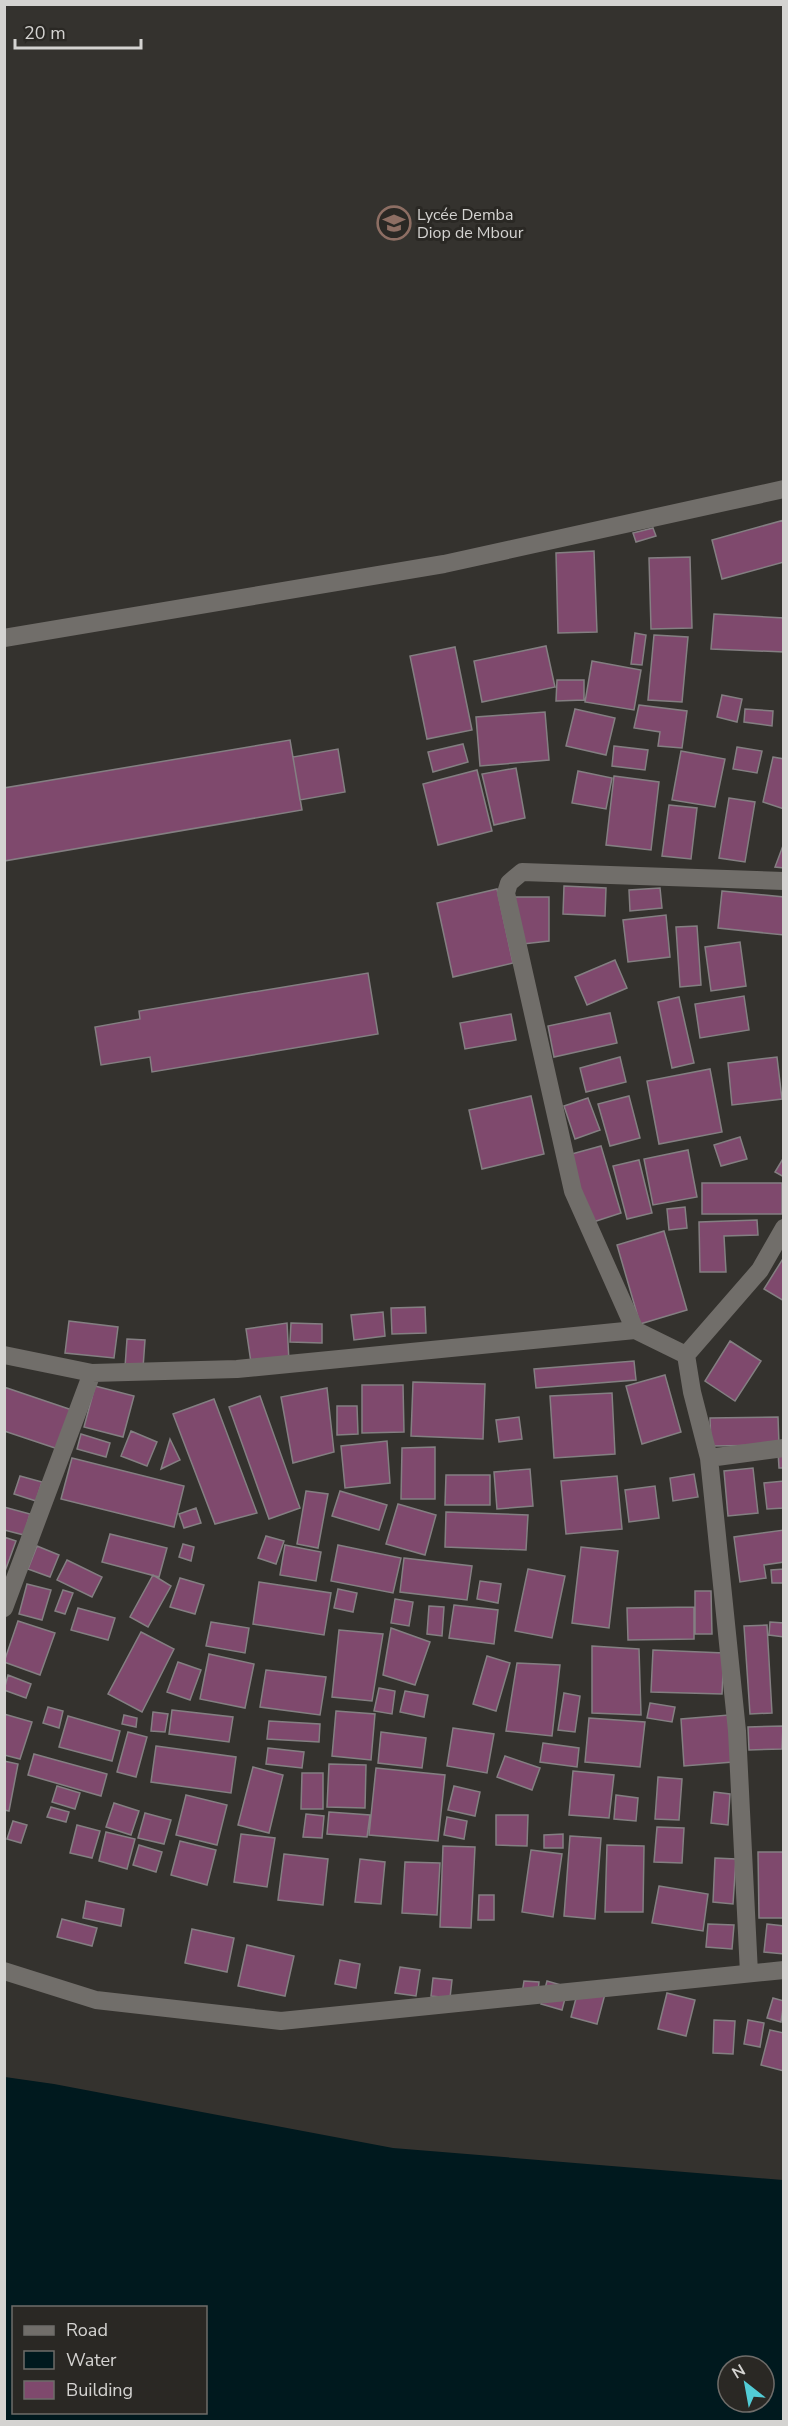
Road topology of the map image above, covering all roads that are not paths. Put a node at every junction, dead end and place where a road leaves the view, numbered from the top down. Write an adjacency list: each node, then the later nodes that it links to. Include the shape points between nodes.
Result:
1 (783, 489): 2 (street, via 444,564)
2 (4, 638)
3 (783, 881): 5 (street, via 522,872 509,883 509,911 573,1191)
4 (783, 1228): 7 (street, via 760,1270)
5 (635, 1330): 7 (street); 8 (street, via 237,1369)
6 (4, 1355): 8 (street)
7 (686, 1355): 10 (street)
8 (92, 1373): 11 (street)
9 (783, 1448): 10 (street)
10 (709, 1458): 14 (street, via 738,1731)
11 (4, 1608)
12 (783, 1970): 14 (street)
13 (4, 1971): 14 (street, via 96,2000 281,2021)
14 (749, 1973)

